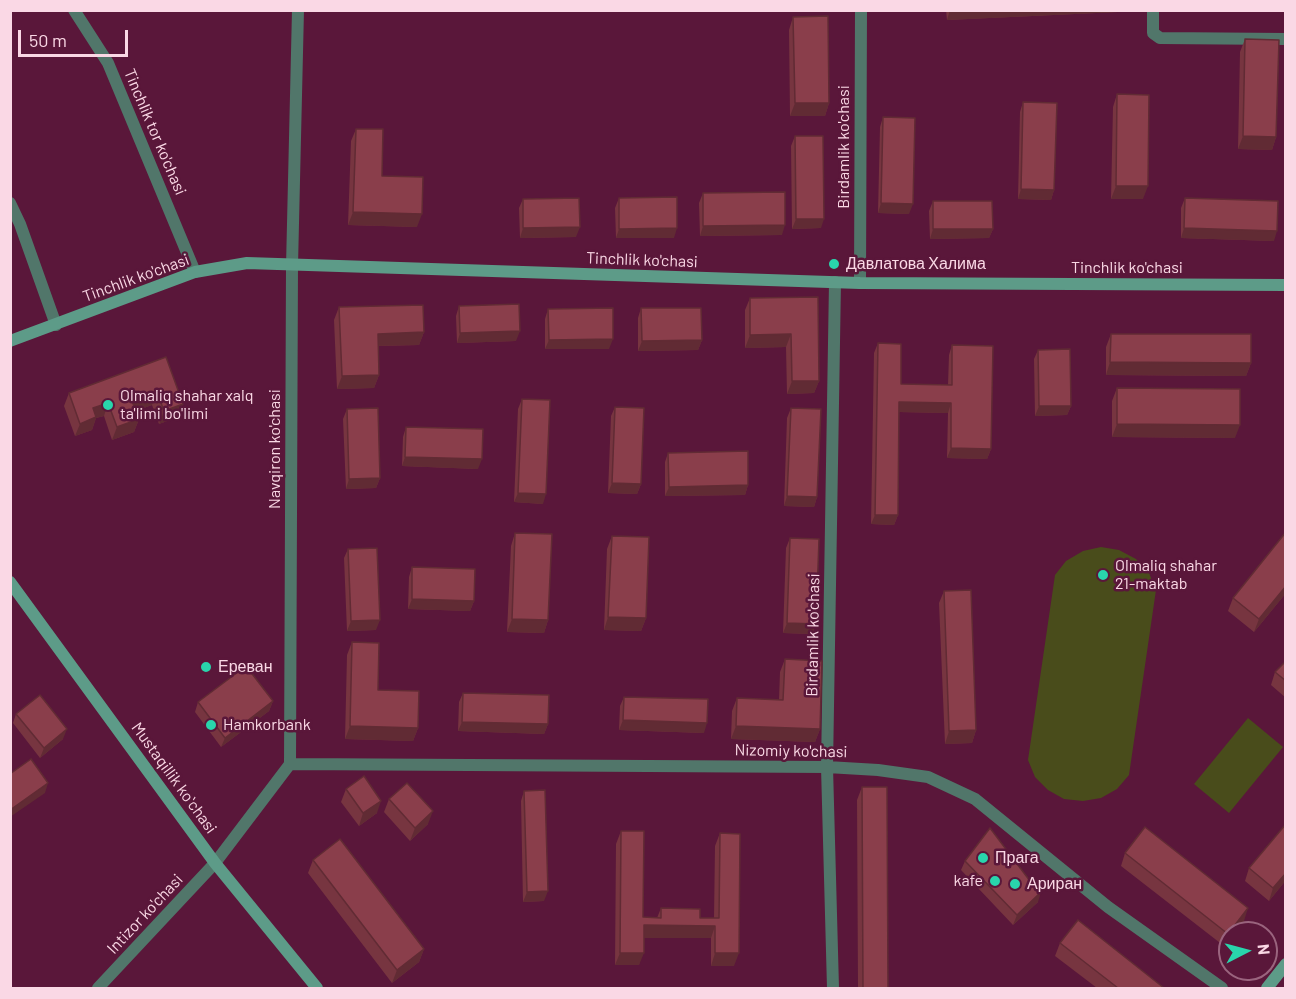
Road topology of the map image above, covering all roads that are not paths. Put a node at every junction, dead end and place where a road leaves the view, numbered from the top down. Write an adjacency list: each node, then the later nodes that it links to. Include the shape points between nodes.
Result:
1 (74, 10): 8 (street, Tinchlik tor ko'chasi, via 108,63)
2 (298, 10): 7 (street, Navqiron ko'chasi)
3 (861, 10): 10 (street, Birdamlik ko'chasi)
4 (1153, 10): 5 (street, via 1153,33 1160,38)
5 (1286, 39)
6 (10, 203): 12 (street)
7 (292, 266): 8 (main road, Tinchlik ko'chasi, via 247,263); 9 (main road, Tinchlik ko'chasi); 15 (street, Navqiron ko'chasi)
8 (195, 272): 12 (main road, Tinchlik ko'chasi)
9 (835, 282): 10 (main road, Tinchlik ko'chasi); 16 (street, Birdamlik ko'chasi)
10 (861, 283): 11 (main road, Tinchlik ko'chasi)
11 (1286, 285)
12 (56, 325): 13 (main road, Tinchlik ko'chasi)
13 (10, 341)
14 (10, 582): 17 (main road, Mustaqillik koʻchasi)
15 (290, 764): 16 (street, Nizomiy ko'chasi); 17 (street)
16 (827, 767): 21 (street, Birdamlik ko'chasi); 22 (street, Nizomiy ko'chasi, via 928,777 975,800 1108,907)
17 (215, 863): 19 (street, Intizor ko'chasi); 20 (main road, Mustaqillik koʻchasi)
18 (1286, 964): 23 (main road)
19 (98, 988)
20 (317, 988)
21 (833, 988)
22 (1222, 988)
23 (1266, 988)

